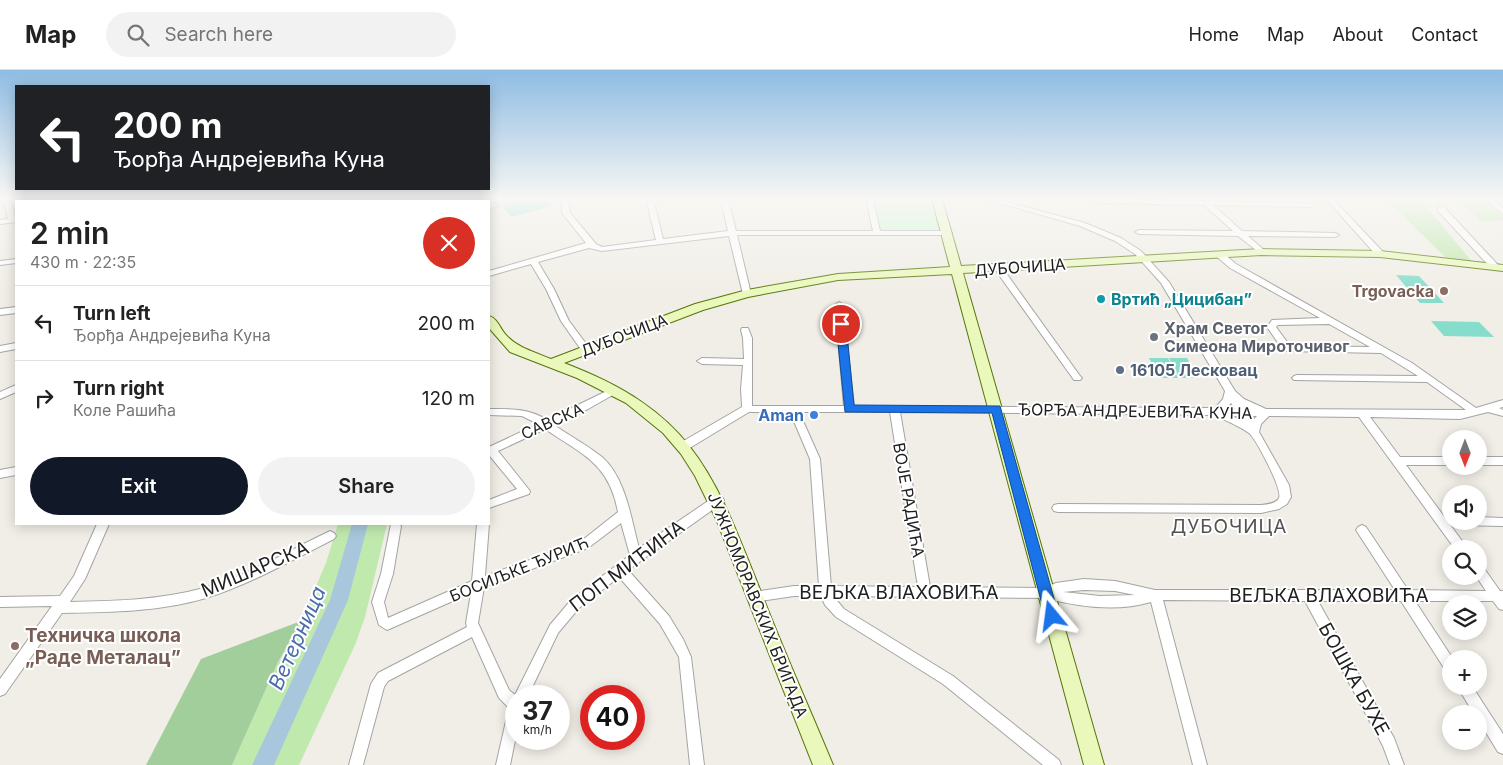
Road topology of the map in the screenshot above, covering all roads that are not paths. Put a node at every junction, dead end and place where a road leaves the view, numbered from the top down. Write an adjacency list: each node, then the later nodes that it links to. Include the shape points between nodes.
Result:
1 (581, 231): 14 (street)
2 (657, 231): 13 (street)
3 (1098, 231): 19 (street)
4 (1237, 231): 11 (street)
5 (1359, 231): 17 (street)
6 (1463, 231): 22 (street)
7 (1138, 232): 11 (street)
8 (732, 233): 9 (street); 13 (street); 26 (street)
9 (877, 233): 10 (street)
10 (948, 233): 24 (street)
11 (1240, 234): 12 (street); 15 (street)
12 (1334, 235)
13 (660, 242): 14 (street, via 602,249)
14 (592, 245): 20 (street)
15 (1261, 252): 16 (street, ДУБОЧИЦА); 17 (street, ДУБОЧИЦА)
16 (1219, 254): 19 (street, ДУБОЧИЦА); 30 (street, via 1233,266)
17 (1380, 254): 22 (street, ДУБОЧИЦА)
18 (15, 259): 21 (street)
19 (1145, 259): 23 (street, ДУБОЧИЦА); 45 (street, via 1165,282)
20 (533, 260): 25 (street); 35 (street, via 565,321)
21 (0, 263)
22 (1499, 267)
23 (998, 268): 24 (street, ДУБОЧИЦА); 40 (street)
24 (958, 271): 26 (street, ДУБОЧИЦА, via 838,277); 52 (street)
25 (490, 274)
26 (747, 294): 35 (street, ДУБОЧИЦА)
27 (839, 305): 50 (street)
28 (15, 310): 29 (street)
29 (0, 312)
30 (1332, 321): 36 (street); 36 (street, via 1272,323 1271,326 1287,349)
31 (490, 323): 39 (street, ЈУЖНОМОРАВСКИХ БРИГАДА, via 510,347)
32 (745, 330): 38 (street)
33 (15, 346): 34 (street)
34 (0, 349)
35 (585, 349): 39 (street, ДУБОЧИЦА)
36 (1384, 350): 42 (street)
37 (702, 361): 38 (street)
38 (746, 362): 48 (street)
39 (550, 364): 44 (street, ЈУЖНОМОРАВСКИХ БРИГАДА)
40 (1077, 378)
41 (1298, 378): 42 (street)
42 (1429, 379): 57 (street)
43 (15, 388): 46 (street)
44 (614, 390): 61 (street, САВСКА); 63 (street, ЈУЖНОМОРАВСКИХ БРИГАДА, via 646,411)
45 (1230, 392): 55 (street, via 1228,400); 56 (street); 59 (street)
46 (0, 396)
47 (1503, 403): 53 (street, ЂОРЂА АНДРЕЈЕВИЋА КУНА)
48 (747, 409): 49 (street, ЂОРЂА АНДРЕЈЕВИЋА КУНА); 63 (street)
49 (793, 409): 50 (street, ЂОРЂА АНДРЕЈЕВИЋА КУНА); 87 (street, via 815,459)
50 (849, 409): 51 (street, ЂОРЂА АНДРЕЈЕВИЋА КУНА)
51 (894, 409): 52 (street, ЂОРЂА АНДРЕЈЕВИЋА КУНА); 88 (street, ВОЈЕ РАДИЋА)
52 (996, 409): 55 (street, ЂОРЂА АНДРЕЈЕВИЋА КУНА); 89 (street)
53 (1488, 409): 57 (street, ЂОРЂА АНДРЕЈЕВИЋА КУНА); 58 (street)
54 (490, 412): 61 (street, via 523,413)
55 (1217, 412): 56 (street, ЂОРЂА АНДРЕЈЕВИЋА КУНА); 62 (street)
56 (1241, 412): 59 (street, ЂОРЂА АНДРЕЈЕВИЋА КУНА); 62 (street)
57 (1475, 412): 60 (street, ЂОРЂА АНДРЕЈЕВИЋА КУНА, via 1460,415)
58 (1503, 412)
59 (1266, 413): 60 (street, ЂОРЂА АНДРЕЈЕВИЋА КУНА); 62 (street, via 1256,423)
60 (1363, 415): 65 (street)
61 (546, 423): 64 (street, САВСКА); 74 (street, via 607,468 617,485)
62 (1254, 432): 73 (street, via 1285,487 1285,498 1277,507)
63 (684, 446): 71 (street, ЈУЖНОМОРАВСКИХ БРИГАДА)
64 (490, 450): 72 (street, via 525,490)
65 (1398, 461): 66 (street); 75 (street)
66 (1442, 461)
67 (1488, 461): 68 (street)
68 (1503, 461)
69 (15, 471): 70 (street)
70 (0, 474)
71 (718, 500): 83 (street, ПОП МИЋИНА); 93 (street, ЈУЖНОМОРАВСКИХ БРИГАДА)
72 (490, 504)
73 (1058, 508)
74 (624, 514): 83 (street); 86 (street, БОСИЉКЕ ЂУРИЋ, via 584,546)
75 (1442, 515)
76 (1487, 522): 77 (street)
77 (1503, 522)
78 (103, 525): 96 (street, via 90,557)
79 (483, 525): 86 (street)
80 (395, 526): 86 (street, БОСИЉКЕ ЂУРИЋ, via 387,574 378,602 383,621 387,624)
81 (1362, 530): 92 (street)
82 (330, 536): 96 (street, МИШАРСКА, via 206,592 145,604)
83 (636, 557): 84 (street, ПОП МИЋИНА)
84 (619, 569): 99 (street, ПОП МИЋИНА, via 564,615); 107 (street, via 661,613 685,657)
85 (1487, 581): 94 (street)
86 (478, 584): 97 (street)
87 (825, 592): 88 (street, ВЕЉКА ВЛАХОВИЋА); 93 (street, ВЕЉКА ВЛАХОВИЋА, via 782,592); 109 (street, via 840,612 948,680)
88 (925, 592): 89 (street, ВЕЉКА ВЛАХОВИЋА)
89 (1045, 593): 90 (street, ВЕЉКА ВЛАХОВИЋА, via 1070,599 1141,600); 110 (street)
90 (1155, 595): 91 (street, ВЕЉКА ВЛАХОВИЋА); 111 (street)
91 (1308, 595): 92 (street, ВЕЉКА ВЛАХОВИЋА); 112 (street, БОШКА БУХЕ, via 1389,743)
92 (1405, 596): 94 (street, ВЕЉКА ВЛАХОВИЋА); 98 (street)
93 (754, 597): 108 (street, ЈУЖНОМОРАВСКИХ БРИГАДА)
94 (1501, 599)
95 (0, 602): 96 (street, МИШАРСКА)
96 (63, 605): 100 (street)
97 (473, 630): 101 (street); 105 (street, via 383,677 378,684)
98 (1442, 653)
99 (526, 685)
100 (0, 690)
101 (505, 695)
102 (1470, 695): 103 (street)
103 (1503, 746)
104 (506, 750): 106 (street)
105 (356, 765)
106 (503, 765)
107 (697, 765)
108 (823, 765)
109 (1054, 765)
110 (1094, 765)
111 (1200, 765)
112 (1397, 765)

